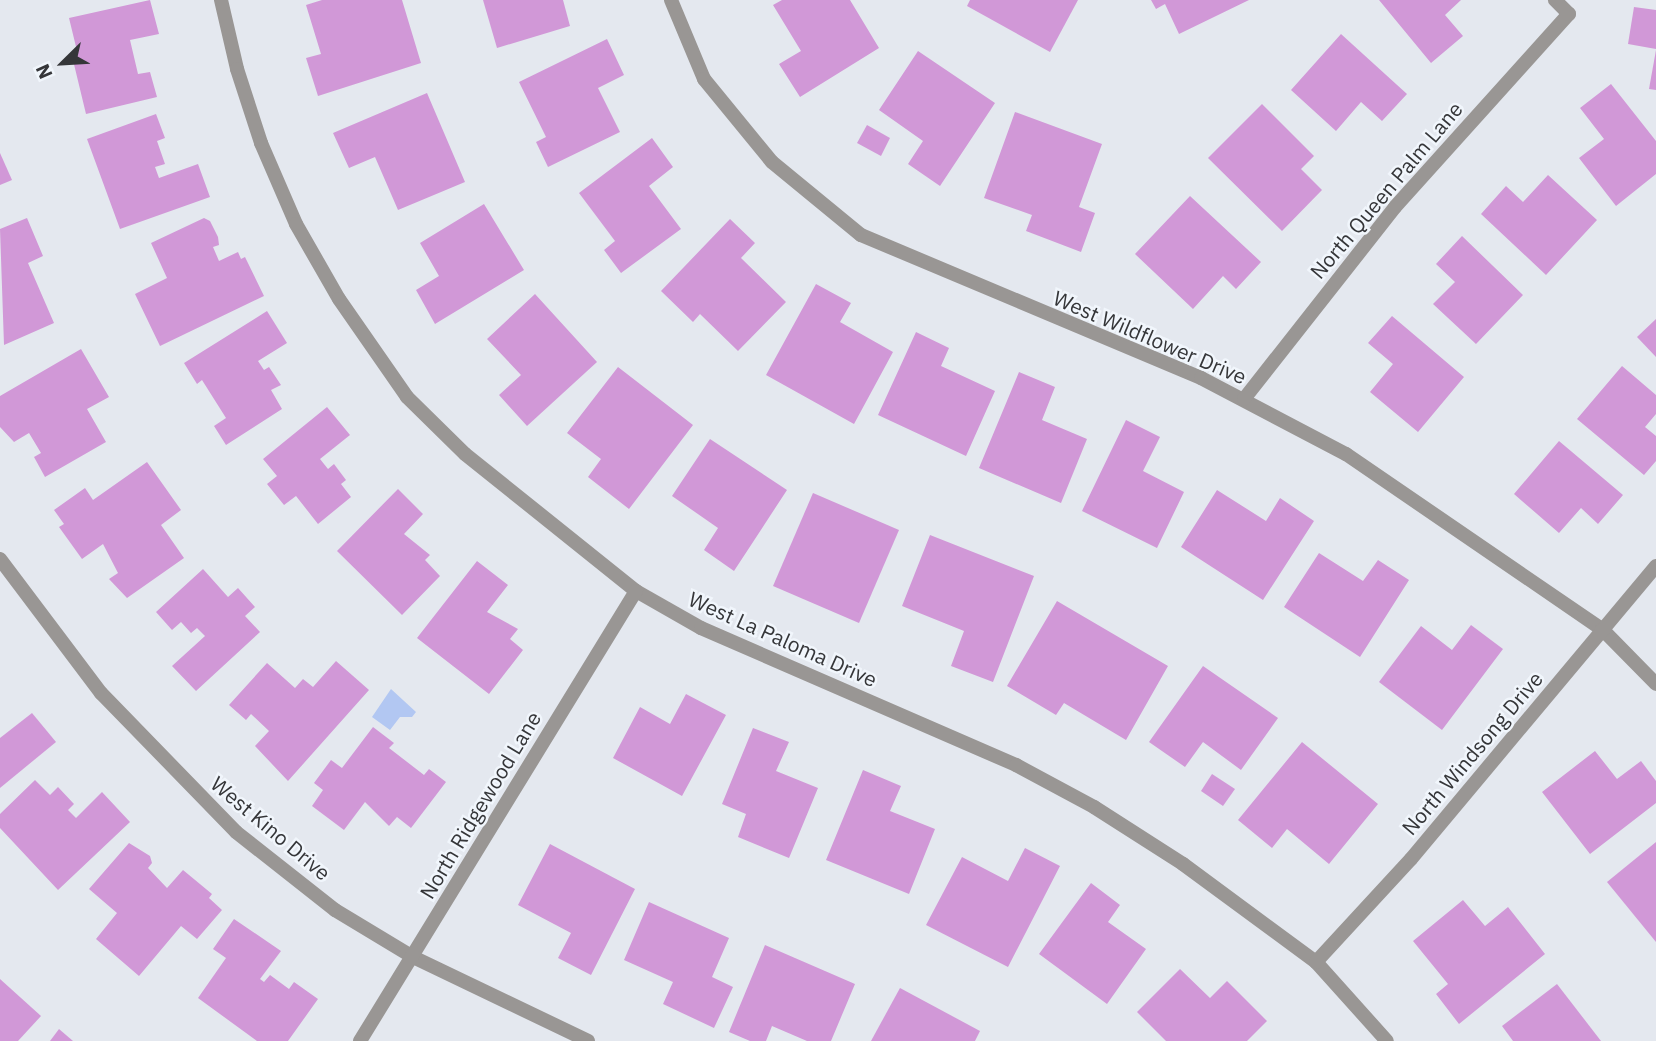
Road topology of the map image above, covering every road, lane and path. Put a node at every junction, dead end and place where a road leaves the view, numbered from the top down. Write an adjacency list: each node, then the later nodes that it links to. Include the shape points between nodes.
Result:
1 (220, 0): 7 (street, West La Paloma Drive, via 253,118 296,224 339,299 400,386 465,454)
2 (671, 0): 4 (street, West Wildflower Drive, via 704,79 772,162 861,235)
3 (1555, 0): 4 (street, North Queen Palm Lane, via 1569,14 1395,207)
4 (1244, 399): 8 (street, West Wildflower Drive, via 1346,454)
5 (0, 559): 10 (street, West Kino Drive, via 101,693 227,823 335,910)
6 (1656, 566): 8 (street, North Windsong Drive)
7 (636, 591): 10 (street, North Ridgewood Lane); 11 (street, West La Paloma Drive, via 701,628 1016,765 1094,807 1183,864)
8 (1602, 629): 9 (street, West Wildflower Drive); 11 (street, North Windsong Drive, via 1412,859)
9 (1656, 684)
10 (414, 957): 12 (street, North Ridgewood Lane); 13 (street, West Kino Drive)
11 (1316, 962): 14 (street, West La Paloma Drive)
12 (360, 1041)
13 (588, 1041)
14 (1387, 1041)

